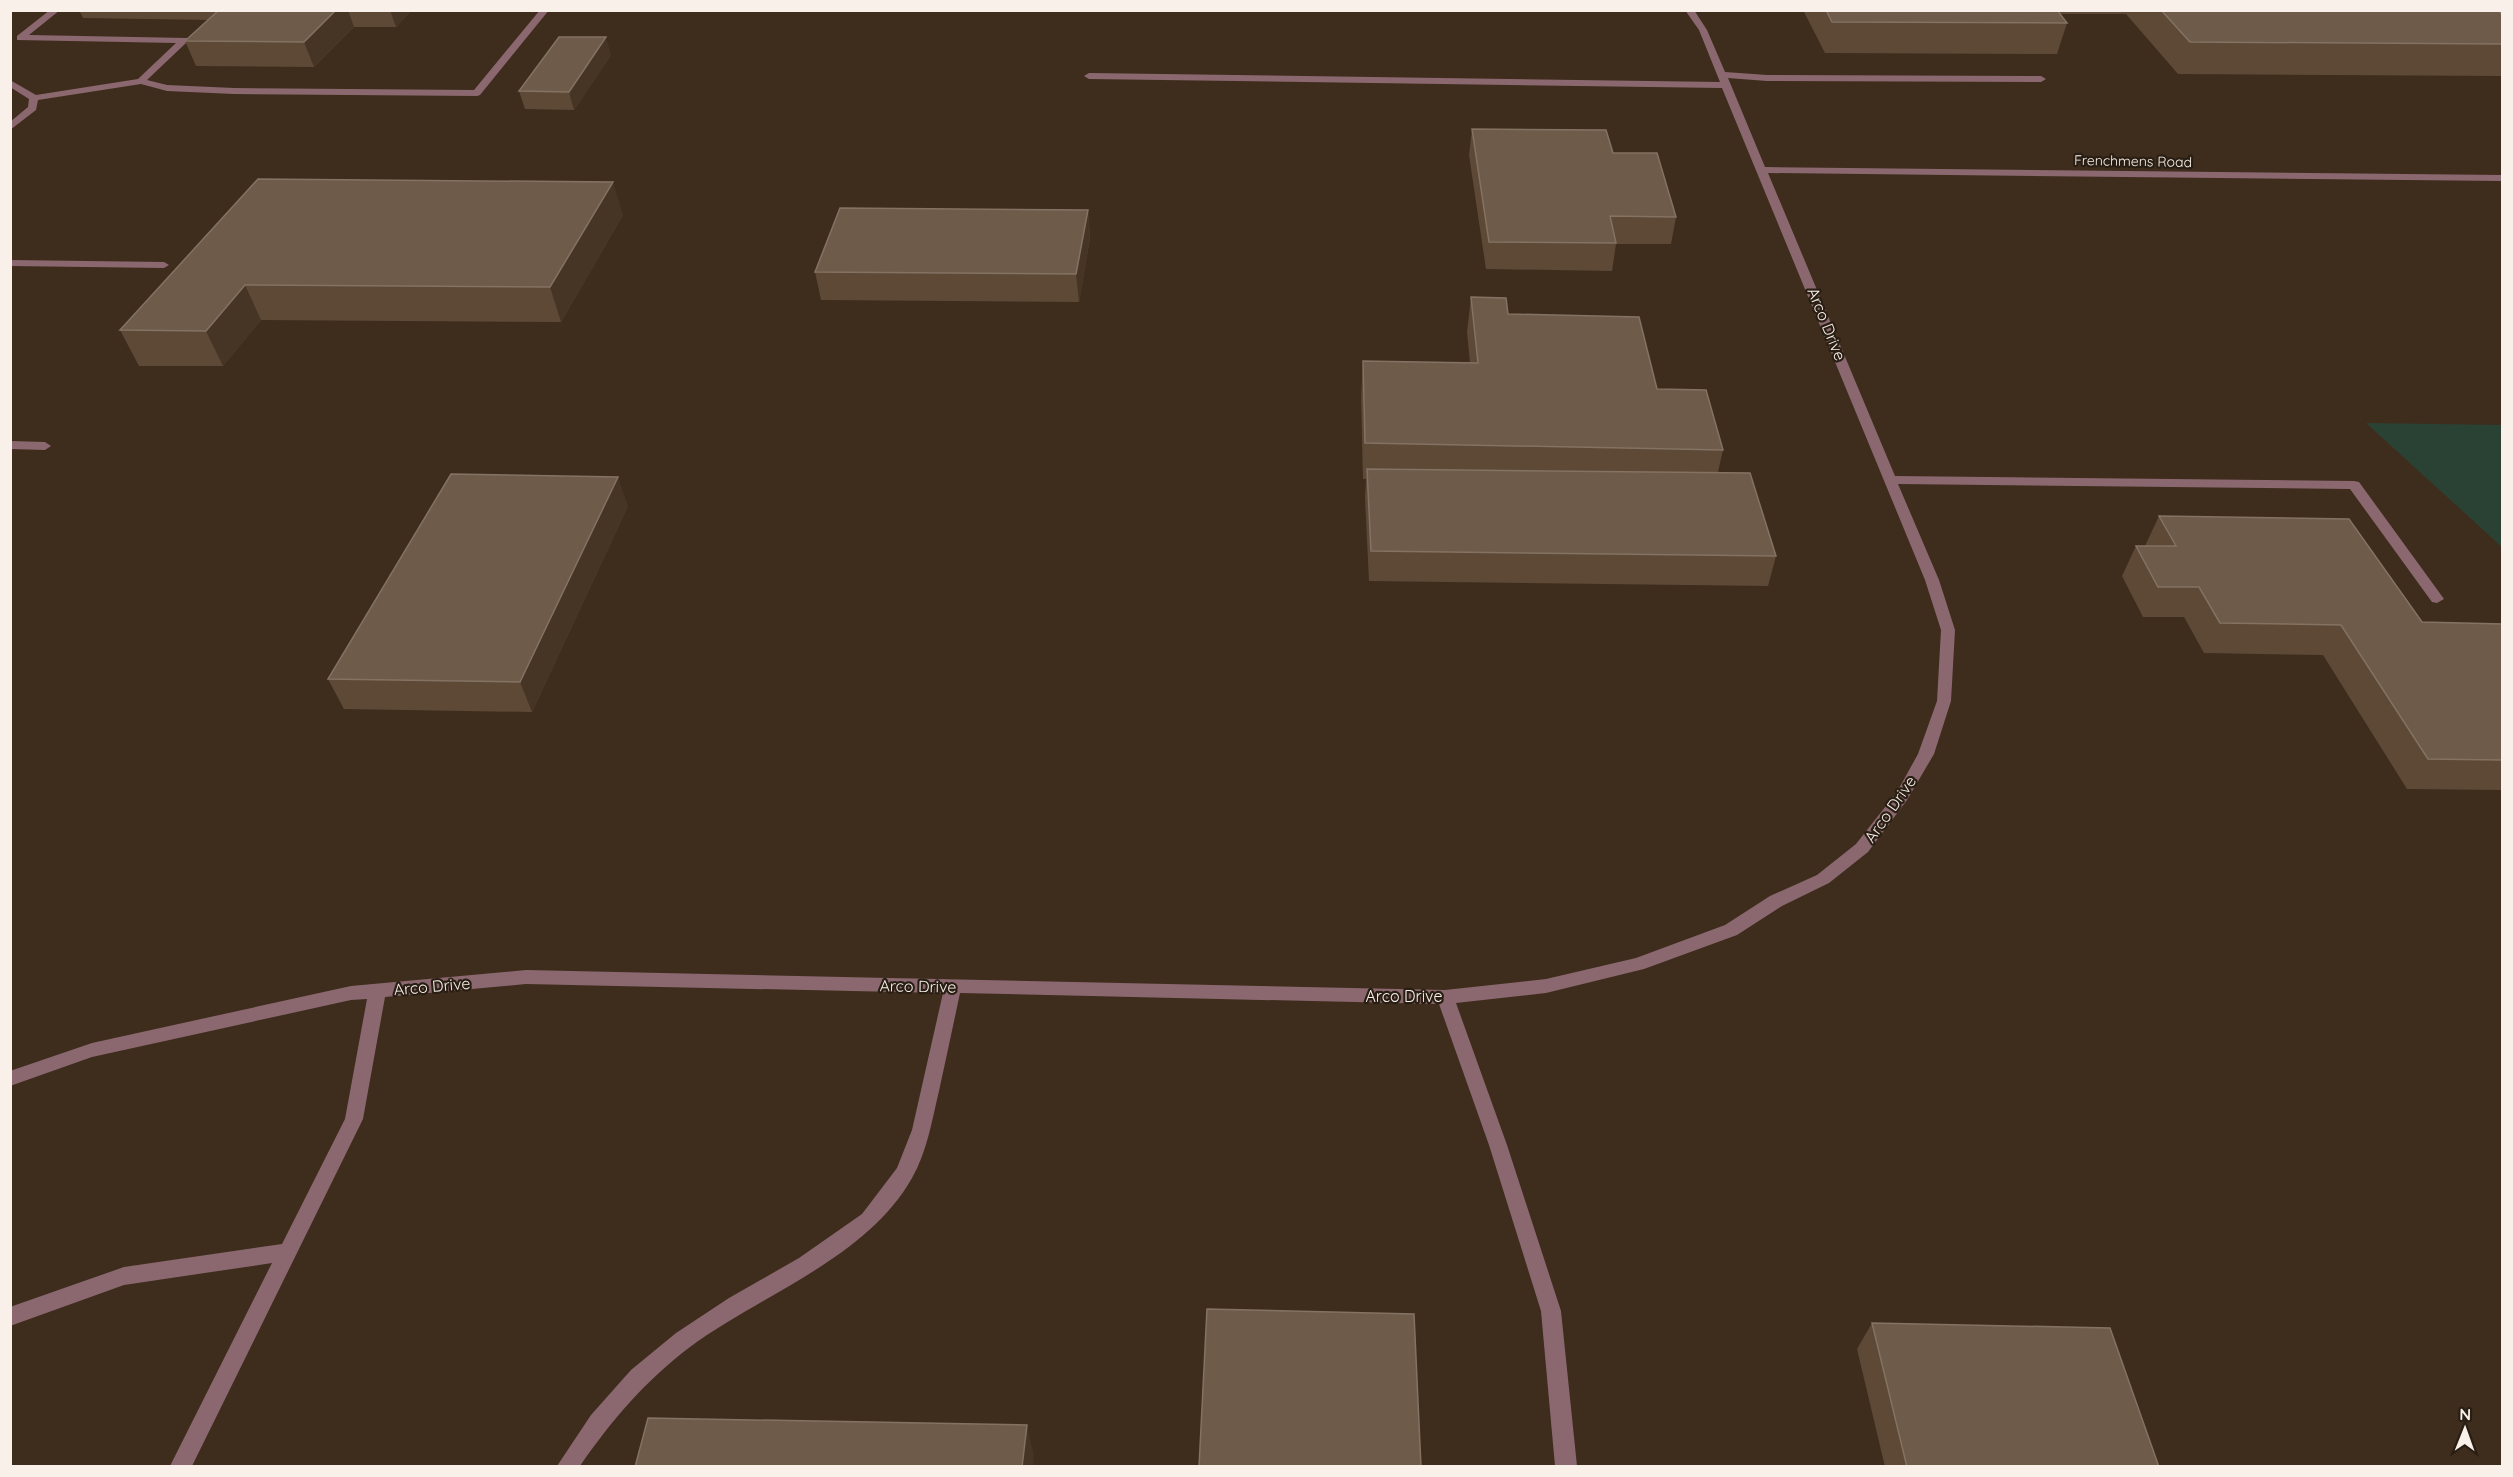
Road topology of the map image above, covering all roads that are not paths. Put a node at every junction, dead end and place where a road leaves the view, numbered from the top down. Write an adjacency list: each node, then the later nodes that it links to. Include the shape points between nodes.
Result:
1 (56, 10): 7 (street, via 20,38 184,40)
2 (545, 10): 7 (street, via 477,93 234,91 167,88)
3 (1689, 10): 5 (street, Arco Drive, via 1703,30)
4 (1089, 76): 5 (street)
5 (1725, 80): 6 (street); 11 (street, Arco Drive)
6 (2042, 80)
7 (141, 81): 9 (street)
8 (10, 83): 9 (street)
9 (34, 98): 10 (street, via 33,108)
10 (10, 128)
11 (1764, 170): 12 (street, Frenchmens Road); 17 (street, Arco Drive)
12 (2502, 178)
13 (10, 263): 14 (street)
14 (164, 264)
15 (10, 445): 16 (street)
16 (45, 446)
17 (1891, 480): 18 (street, via 2354,485); 21 (street, Arco Drive, via 1948,630 1944,701 1926,754 1902,796 1862,848 1823,879 1776,901 1731,930 1638,964 1546,986)
18 (2437, 599)
19 (953, 987): 20 (street, Arco Drive, via 526,977); 21 (street, Arco Drive); 26 (street, via 921,1130 905,1173 869,1220 683,1340 638,1377 598,1422)
20 (376, 991): 22 (street, Arco Drive, via 351,993 92,1050); 23 (street, via 354,1119)
21 (1444, 997): 27 (street, via 1498,1145 1551,1311)
22 (10, 1079)
23 (287, 1252): 24 (street, via 124,1276); 25 (street)
24 (10, 1317)
25 (181, 1467)
26 (568, 1467)
27 (1566, 1467)

